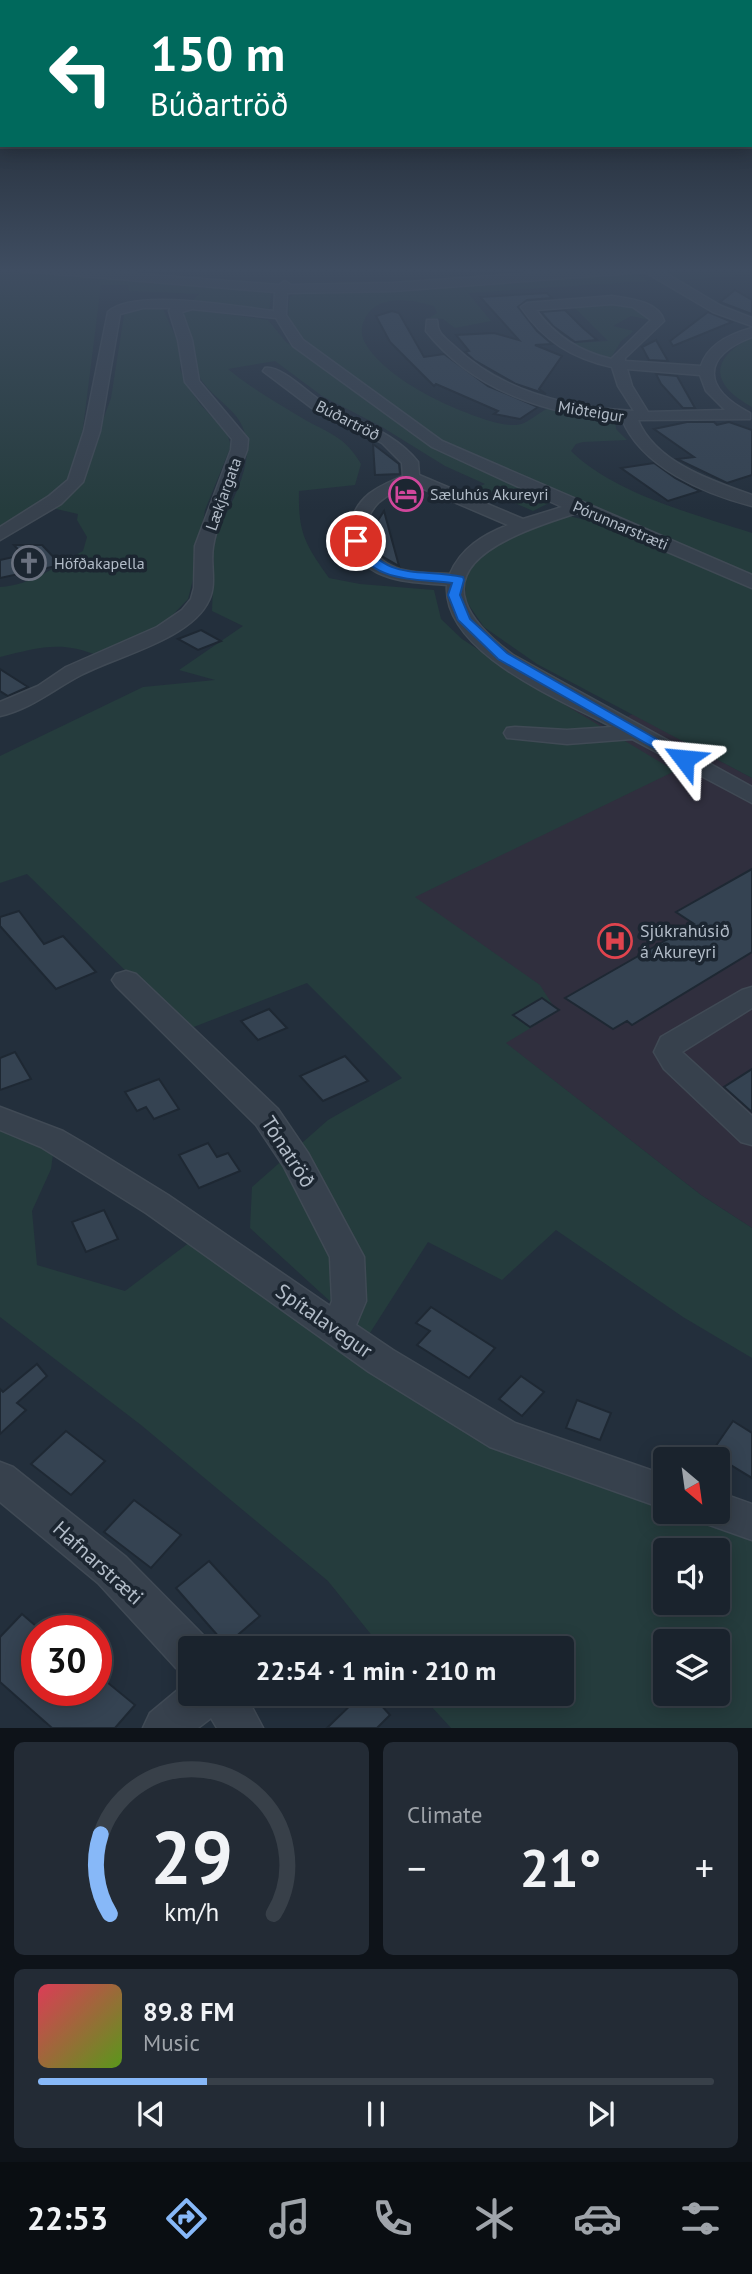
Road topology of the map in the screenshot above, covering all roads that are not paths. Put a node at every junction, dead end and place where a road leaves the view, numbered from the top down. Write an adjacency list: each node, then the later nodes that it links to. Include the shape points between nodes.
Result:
1 (107, 349): 17 (street, via 92,431 75,482)
2 (186, 349): 20 (street, Lækjargata, via 192,382 240,439 204,546 200,600 173,626)
3 (306, 349): 15 (street, Þórunnarstræti, via 414,429 474,462)
4 (448, 349): 11 (street, Miðteigur, via 509,390 565,408)
5 (570, 349): 8 (street, via 593,360)
6 (625, 349): 8 (street)
7 (719, 349): 10 (street)
8 (618, 364): 10 (street); 11 (street)
9 (270, 371): 13 (street, Búðartröð, via 317,405 387,440 410,462)
10 (706, 371): 12 (street, via 709,387)
11 (635, 414): 12 (street, Miðteigur); 14 (street, via 634,434 665,460)
12 (746, 417)
13 (411, 478): 16 (street); 18 (street, via 371,501 358,525 356,541 365,557 392,573)
14 (752, 501)
15 (578, 507): 16 (street); 19 (street, Þórunnarstræti)
16 (525, 526): 18 (street, via 472,553)
17 (0, 535)
18 (458, 580): 21 (street, via 457,607 486,642 526,670)
19 (752, 582)
20 (0, 710)
21 (637, 732): 22 (street, via 566,737); 23 (street)
22 (515, 733)
23 (752, 796)
24 (126, 980): 28 (street, Tónatröð, via 267,1117 297,1161 346,1257 349,1301)
25 (752, 996): 27 (street, via 671,1044 667,1052)
26 (0, 1118): 28 (street, Spítalavegur, via 76,1153)
27 (752, 1134)
28 (337, 1329): 30 (street, Spítalavegur, via 503,1435)
29 (0, 1479): 33 (street, Hafnarstræti, via 112,1570)
30 (653, 1488)
31 (730, 1514): 32 (street)
32 (752, 1522)
33 (178, 1639)
34 (192, 1706): 36 (street)
35 (228, 1706): 37 (street)
36 (165, 1728)
37 (241, 1728)

